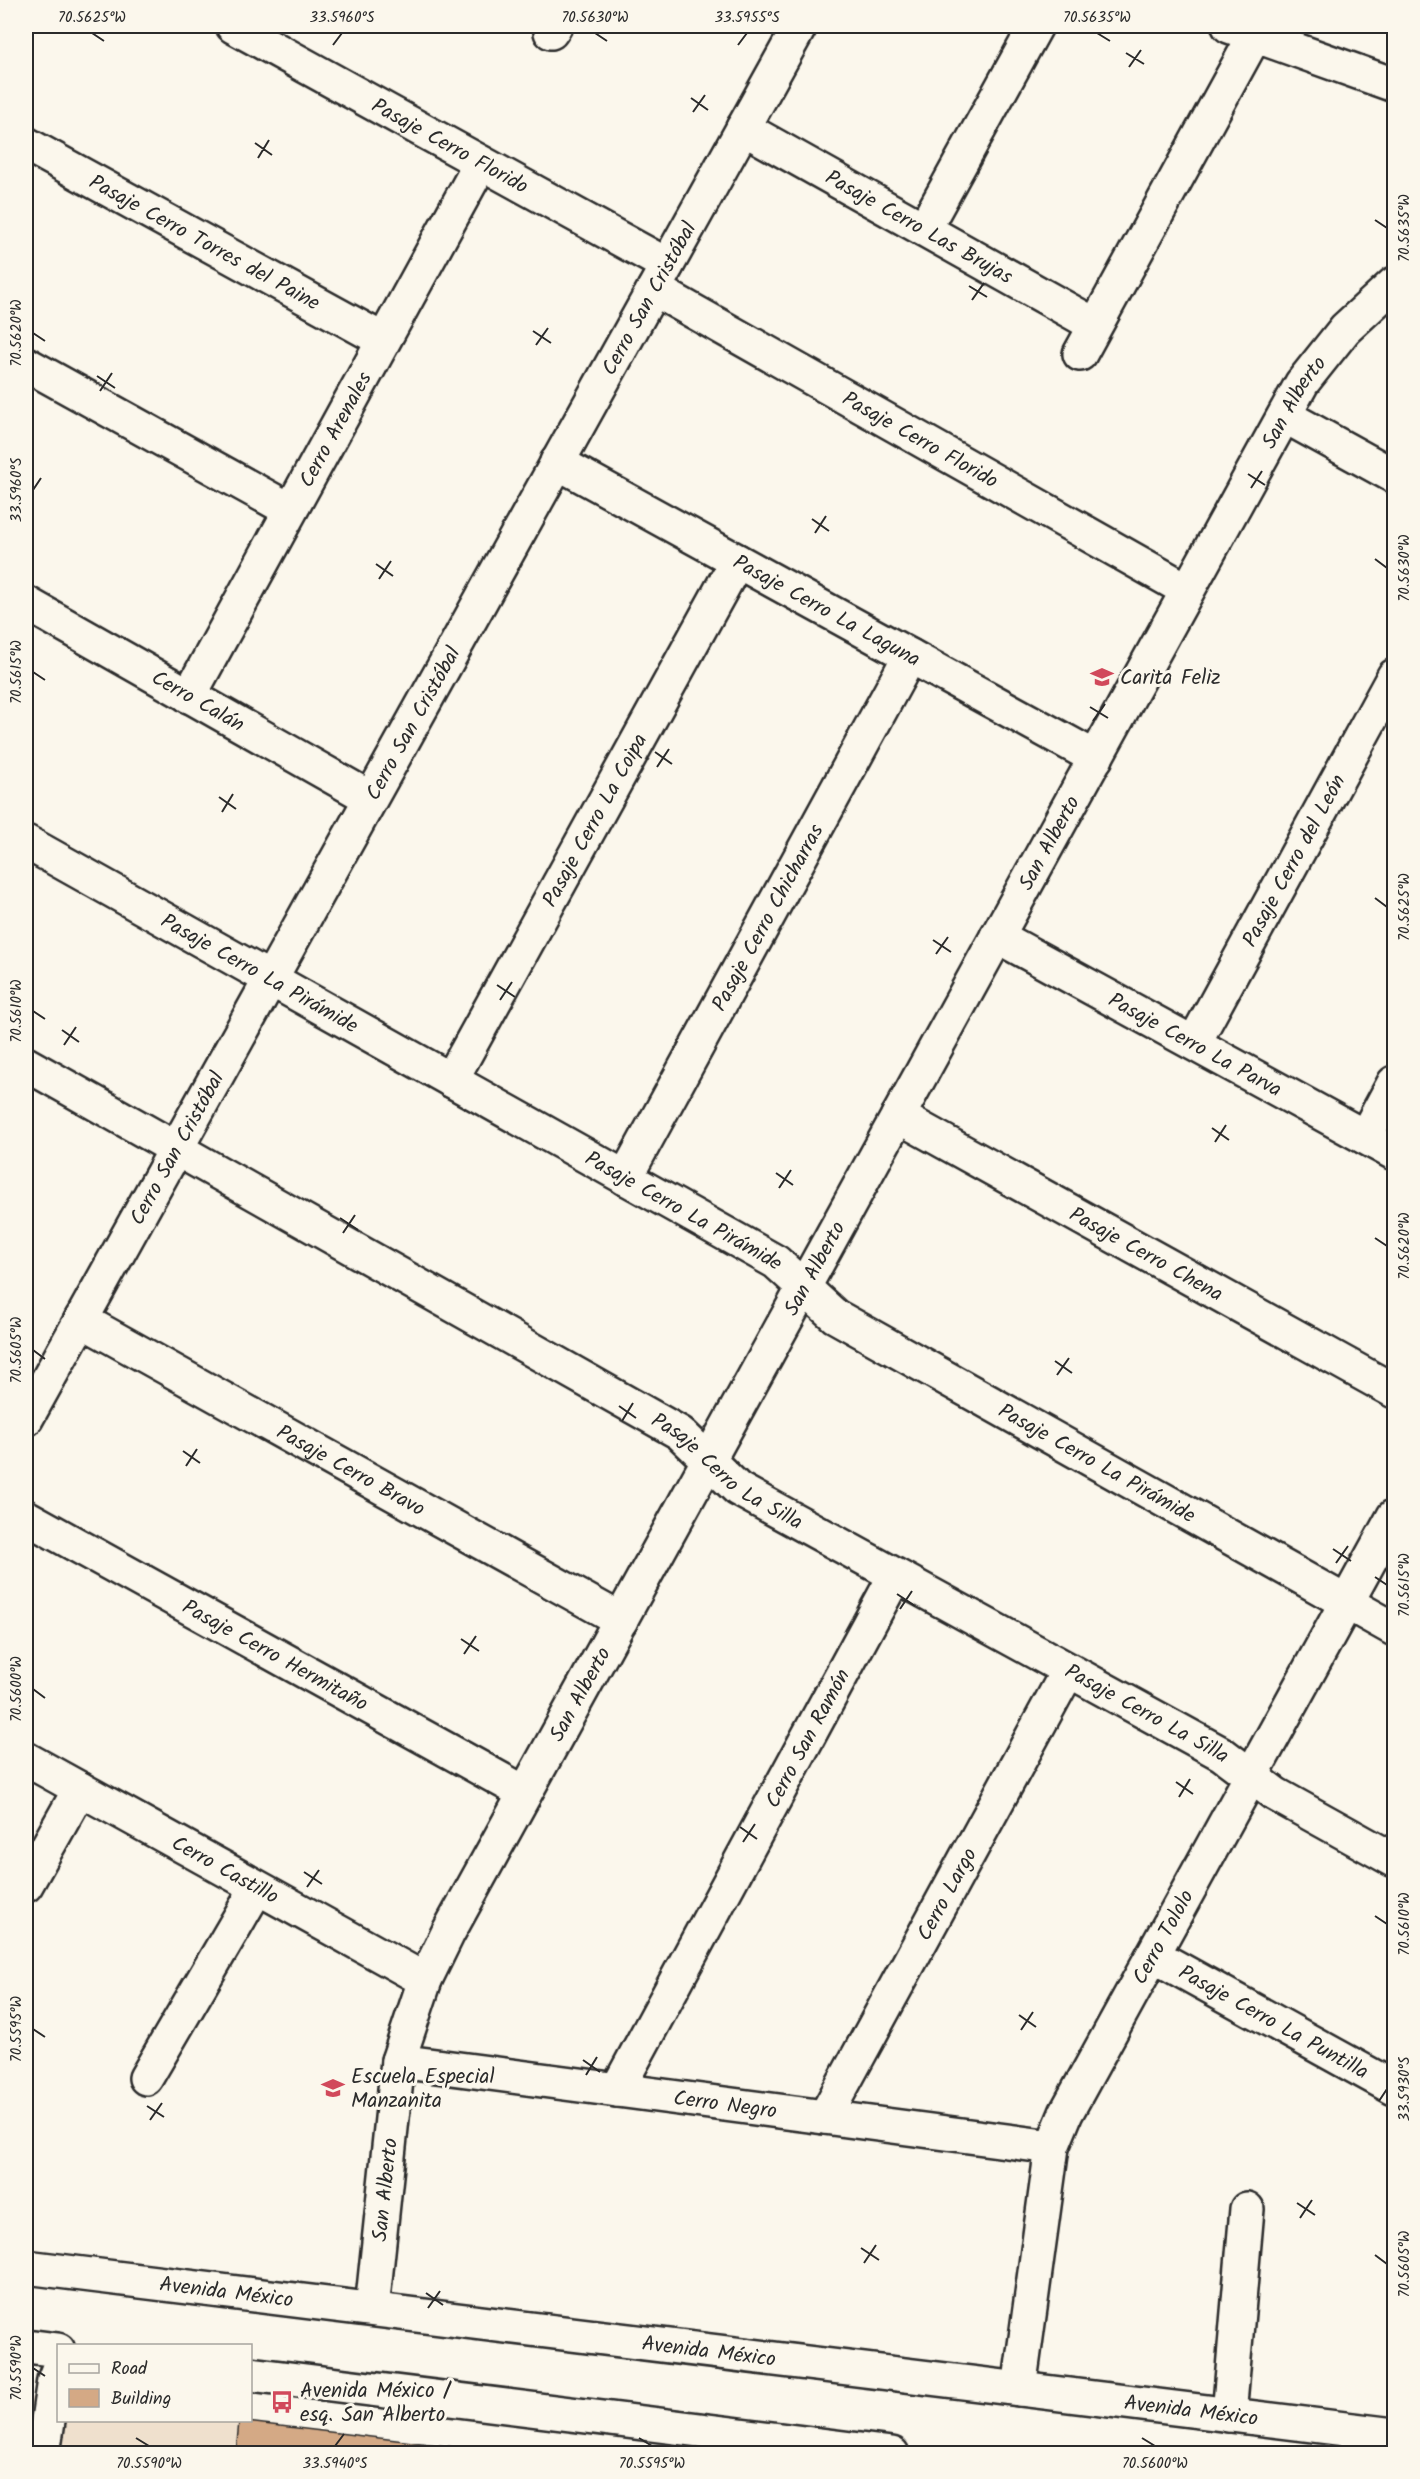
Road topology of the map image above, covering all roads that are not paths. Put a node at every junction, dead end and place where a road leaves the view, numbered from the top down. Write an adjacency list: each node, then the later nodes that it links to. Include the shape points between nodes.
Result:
1 (233, 26): 8 (street, Pasaje Cerro Florido)
2 (800, 26): 6 (street, Cerro San Cristóbal)
3 (1036, 26): 9 (street)
4 (1242, 30): 5 (street); 12 (street)
5 (1395, 85)
6 (743, 128): 9 (street, Pasaje Cerro Las Brujas); 10 (street, Cerro San Cristóbal)
7 (26, 144): 13 (street, Pasaje Cerro Torres del Paine)
8 (481, 163): 10 (street, Pasaje Cerro Florido); 13 (street, Cerro Arenales)
9 (924, 230): 12 (street, Pasaje Cerro Las Brujas)
10 (660, 277): 17 (street, Cerro San Cristóbal); 21 (street, Pasaje Cerro Florido)
11 (1395, 284): 16 (street, San Alberto, via 1322,355)
12 (1095, 325): 14 (street)
13 (383, 340): 19 (street, Cerro Arenales)
14 (1080, 354)
15 (26, 364): 19 (street)
16 (1285, 416): 18 (street); 21 (street, San Alberto)
17 (557, 462): 20 (street, Pasaje Cerro La Laguna); 27 (street, Cerro San Cristóbal)
18 (1395, 476)
19 (290, 510): 25 (street, Cerro Arenales)
20 (737, 561): 23 (street, Pasaje Cerro La Laguna); 33 (street, Pasaje Cerro La Coipa)
21 (1187, 590): 26 (street, San Alberto)
22 (26, 603): 25 (street, Cerro Calán)
23 (910, 656): 26 (street, Pasaje Cerro La Laguna); 39 (street, Pasaje Cerro Chicharras)
24 (1395, 676): 31 (street, Pasaje Cerro del León)
25 (189, 696): 27 (street, Cerro Calán)
26 (1096, 758): 29 (street, San Alberto)
27 (370, 798): 30 (street, Cerro San Cristóbal)
28 (26, 842): 30 (street, Pasaje Cerro La Pirámide)
29 (997, 936): 31 (street, Pasaje Cerro La Parva); 35 (street, San Alberto)
30 (270, 979): 33 (street, Pasaje Cerro La Pirámide); 37 (street, Cerro San Cristóbal)
31 (1194, 1043): 36 (street, Pasaje Cerro La Parva)
32 (26, 1064): 37 (street, Pasaje Cerro La Silla)
33 (451, 1080): 39 (street, Pasaje Cerro La Pirámide)
34 (1395, 1083): 36 (street)
35 (898, 1116): 40 (street, San Alberto); 42 (street, Pasaje Cerro Chena)
36 (1365, 1137): 38 (street, Pasaje Cerro La Parva)
37 (176, 1149): 41 (street, Cerro San Cristóbal); 44 (street, Pasaje Cerro La Silla, via 680,1433)
38 (1395, 1153)
39 (625, 1178): 40 (street, Pasaje Cerro La Pirámide, via 776,1262)
40 (804, 1287): 44 (street, San Alberto); 48 (street, Pasaje Cerro La Pirámide, via 835,1316)
41 (81, 1320): 43 (street, Cerro San Cristóbal); 49 (street, Pasaje Cerro Bravo)
42 (1395, 1391)
43 (26, 1419)
44 (708, 1460): 47 (street, Pasaje Cerro La Silla, via 738,1489); 49 (street, San Alberto)
45 (1395, 1516): 48 (street, Cerro Tololo)
46 (26, 1517): 55 (street, Pasaje Cerro Hermitaño)
47 (896, 1576): 51 (street, Pasaje Cerro La Silla); 64 (street, Cerro San Ramón)
48 (1347, 1603): 50 (street, Pasaje Cerro La Pirámide); 53 (street, Cerro Tololo)
49 (621, 1620): 55 (street, San Alberto)
50 (1395, 1629)
51 (1068, 1671): 53 (street, Pasaje Cerro La Silla, via 1222,1755); 65 (street, Cerro Largo)
52 (26, 1759): 54 (street, Cerro Castillo)
53 (1251, 1777): 56 (street, Pasaje Cerro La Silla); 59 (street, Cerro Tololo)
54 (80, 1789): 57 (street); 58 (street, Cerro Castillo)
55 (525, 1793): 60 (street, San Alberto)
56 (1395, 1860)
57 (26, 1885)
58 (257, 1888): 60 (street, Cerro Castillo); 62 (street)
59 (1153, 1954): 63 (street, Pasaje Cerro La Puntilla); 66 (street, Cerro Tololo, via 1066,2113)
60 (425, 1980): 61 (street, San Alberto)
61 (398, 2061): 64 (street, Cerro Negro); 69 (street, San Alberto)
62 (146, 2078)
63 (1395, 2088)
64 (617, 2090): 65 (street, Cerro Negro)
65 (825, 2117): 66 (street, Cerro Negro)
66 (1052, 2147): 74 (street, Cerro Tololo)
67 (1247, 2209): 75 (street)
68 (26, 2267): 69 (street, Avenida México)
69 (372, 2309): 74 (street, Avenida México)
70 (26, 2346): 71 (street)
71 (57, 2350)
72 (57, 2372): 78 (street)
73 (252, 2374): 77 (street)
74 (1020, 2390): 75 (street, Avenida México)
75 (1229, 2415): 76 (street, Avenida México)
76 (1395, 2435)
77 (793, 2447): 79 (street)
78 (43, 2454)
79 (892, 2454)

